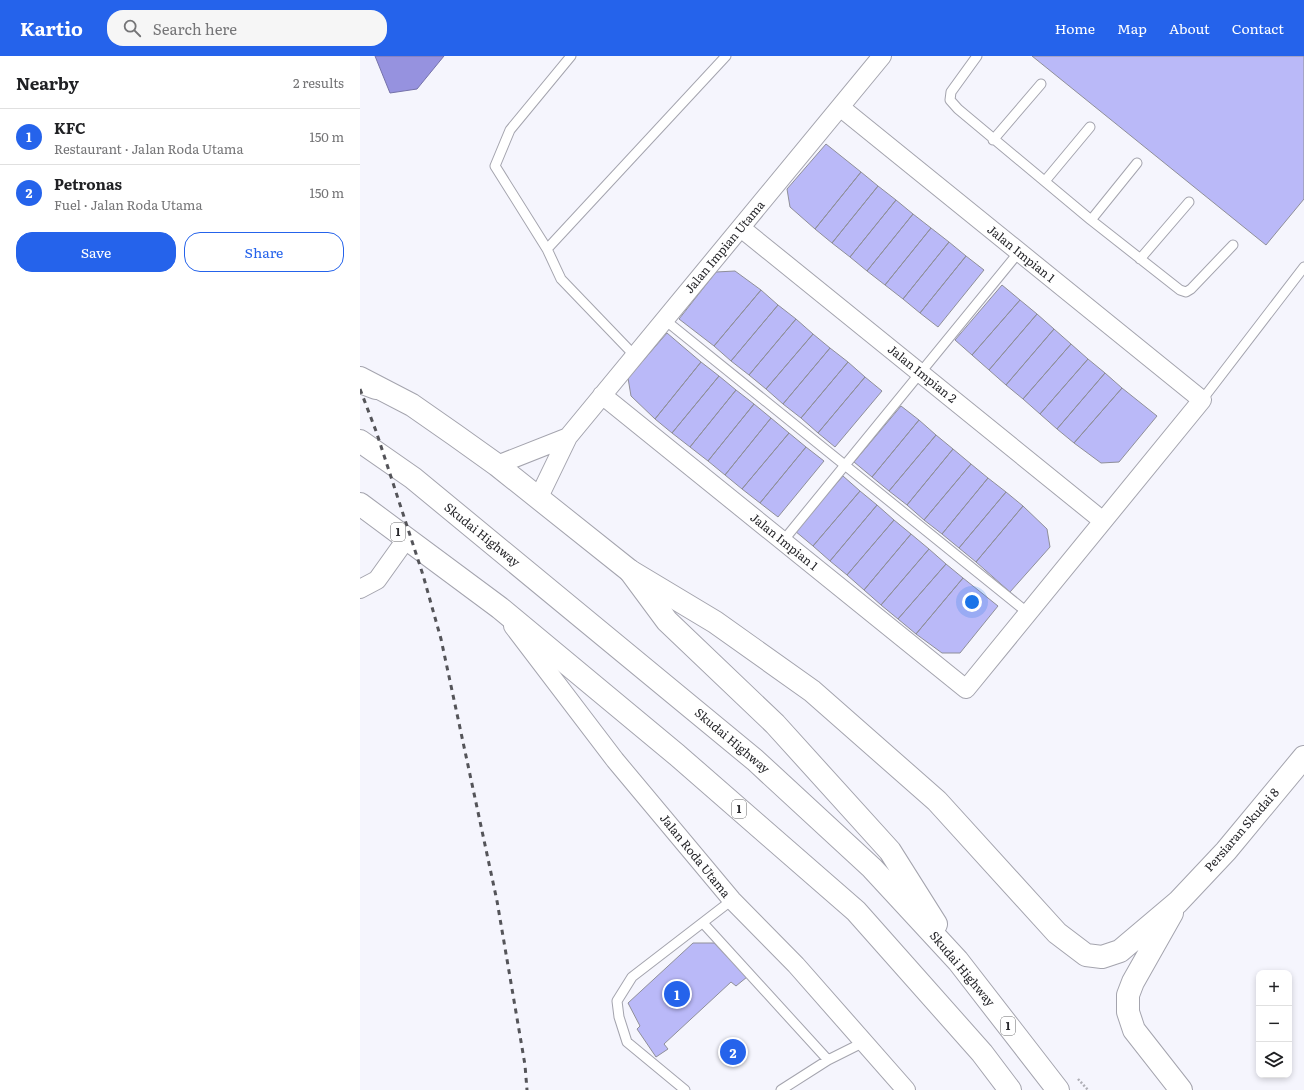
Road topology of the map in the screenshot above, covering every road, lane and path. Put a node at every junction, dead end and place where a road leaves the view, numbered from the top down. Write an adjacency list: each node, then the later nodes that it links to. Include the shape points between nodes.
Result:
1 (571, 56): 15 (lane, via 510,130 496,166)
2 (726, 56): 15 (lane)
3 (882, 56): 6 (street, Jalan Impian Utama)
4 (977, 56): 8 (lane, via 951,92 950,100)
5 (1041, 84): 8 (lane)
6 (840, 107): 13 (street, Jalan Impian Utama); 16 (street, Jalan Impian 1)
7 (1090, 127): 10 (lane)
8 (993, 140): 10 (lane)
9 (1137, 163): 12 (lane)
10 (1045, 181): 12 (lane)
11 (1189, 202): 17 (lane)
12 (1091, 220): 17 (lane)
13 (741, 228): 19 (street, Jalan Impian Utama); 21 (street, Jalan Impian 2)
14 (1233, 245): 17 (lane, via 1192,289 1186,292)
15 (548, 249): 20 (lane, via 561,279)
16 (1019, 252): 21 (lane); 24 (street, Jalan Impian 1)
17 (1140, 259)
18 (1304, 267): 24 (lane)
19 (665, 320): 20 (street, Jalan Impian Utama); 28 (lane)
20 (635, 356): 23 (street, Jalan Impian Utama)
21 (920, 373): 28 (lane); 31 (street, Jalan Impian 2)
22 (365, 382): 27 (main road, via 412,404)
23 (602, 395): 25 (street, Jalan Impian Utama); 33 (street, Jalan Impian 1)
24 (1202, 400): 31 (street)
25 (568, 437): 27 (street, Jalan Impian Utama); 29 (street, Jalan Impian Utama)
26 (360, 441): 42 (main road, Skudai Highway / 1, via 413,478 756,760 872,868)
27 (497, 465): 29 (main road)
28 (845, 465): 33 (lane); 37 (lane)
29 (538, 499): 34 (main road)
30 (360, 504): 32 (main road, 1)
31 (1103, 521): 37 (street)
32 (408, 538): 35 (street, via 377,580); 36 (main road, 1)
33 (783, 541): 37 (street, Jalan Impian 1, via 966,689)
34 (630, 571): 40 (main road, via 715,622 812,691 937,801 1057,933 1086,955 1102,957 1120,951); 42 (main road, via 667,621 775,724 890,851)
35 (360, 589)
36 (500, 608): 39 (street, Jalan Roda Utama, via 615,760); 48 (main road, 1, via 678,755 856,911 982,1053)
37 (1028, 613)
38 (1304, 757): 40 (main road, Persiaran Skudai 8, via 1226,851)
39 (732, 900): 41 (lane); 43 (street, Jalan Roda Utama, via 796,965)
40 (1178, 902): 50 (main road, via 1133,982 1128,995 1128,1012 1134,1030)
41 (703, 923): 44 (lane); 46 (lane, via 632,977 617,1001 627,1042)
42 (958, 961): 49 (main road, Skudai Highway / 1)
43 (864, 1042): 44 (lane); 45 (street, Jalan Roda Utama)
44 (828, 1060): 47 (lane)
45 (901, 1088)
46 (685, 1090)
47 (781, 1090)
48 (1010, 1090)
49 (1058, 1090)
50 (1181, 1090)

